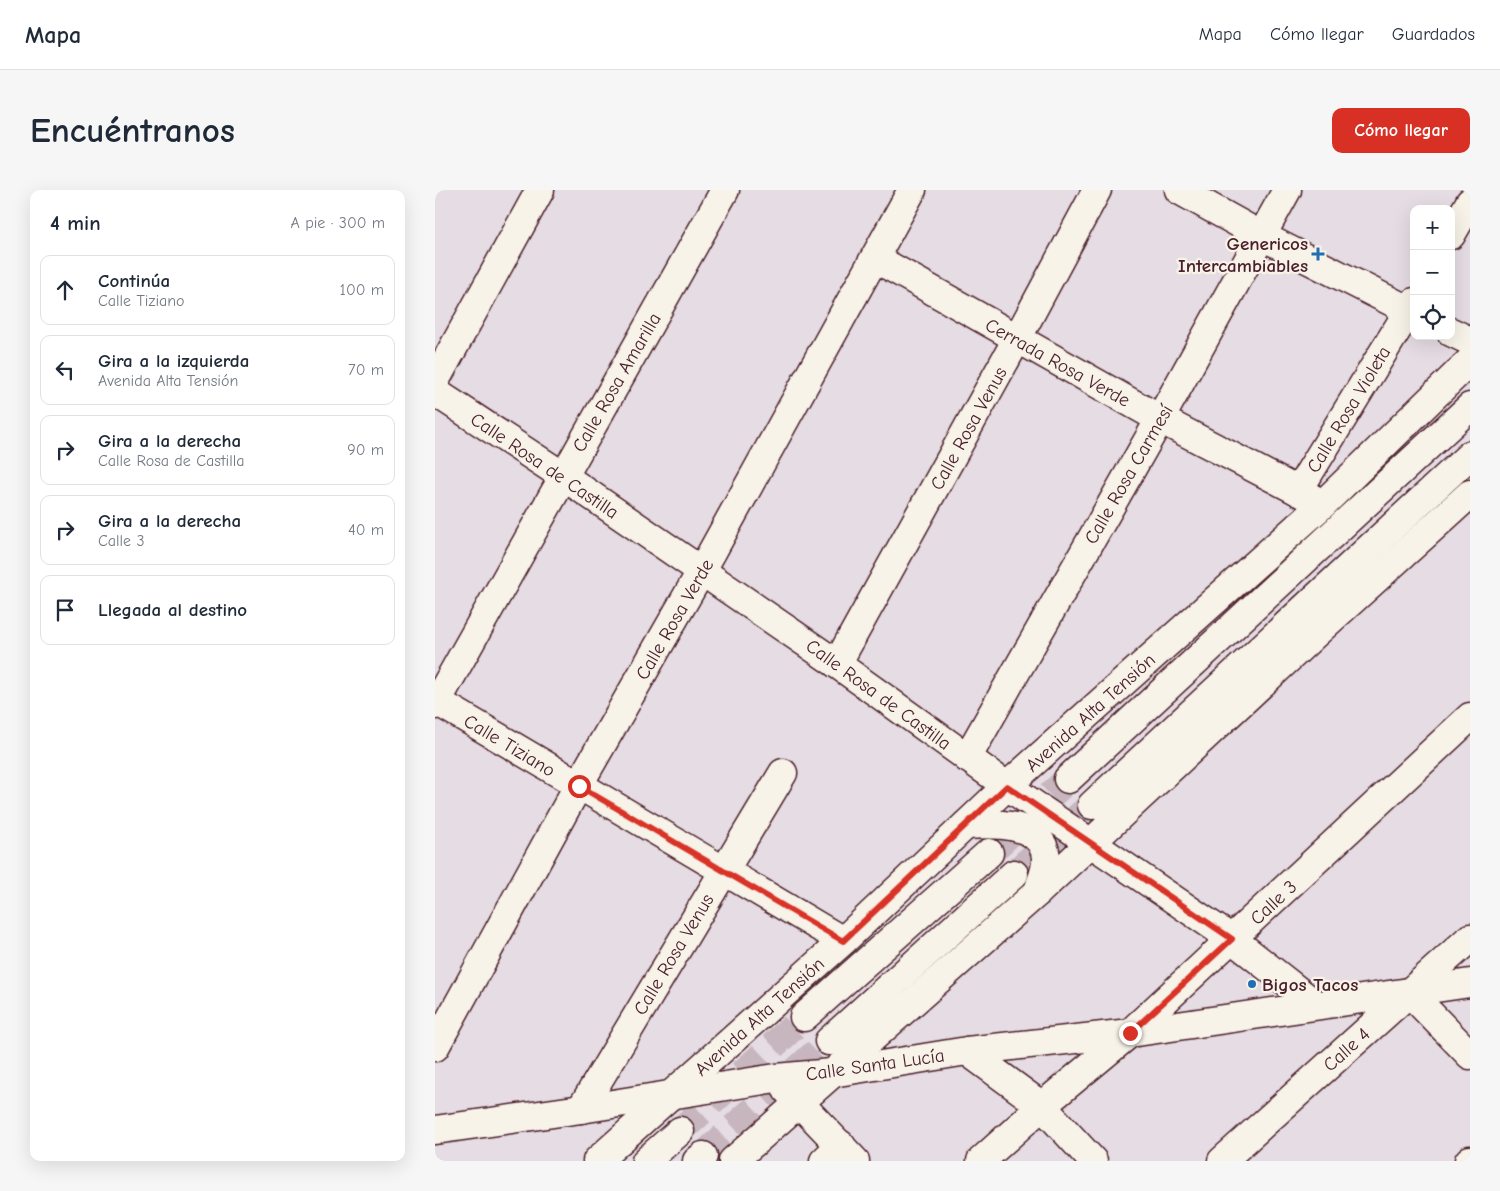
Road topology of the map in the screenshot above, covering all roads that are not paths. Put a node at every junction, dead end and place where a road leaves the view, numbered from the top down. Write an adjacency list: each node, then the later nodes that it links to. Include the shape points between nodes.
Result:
1 (540, 190): 17 (street)
2 (725, 190): 22 (street, Calle Rosa Amarilla)
3 (912, 190): 10 (street, Calle Rosa Verde)
4 (1097, 190): 14 (street, Calle Rosa Venus)
5 (1179, 190): 9 (street)
6 (1287, 190): 9 (street, Calle Rosa Carmesí)
7 (1470, 202): 8 (street)
8 (1455, 228)
9 (1262, 236): 11 (street); 20 (street, Calle Rosa Carmesí)
10 (875, 258): 14 (street, Cerrada Rosa Verde); 26 (street, Calle Rosa Verde)
11 (1410, 308)
12 (1410, 312): 23 (street, Calle Rosa Violeta)
13 (1455, 334): 15 (street)
14 (1017, 340): 20 (street, Cerrada Rosa Verde); 27 (street, Calle Rosa Venus)
15 (1470, 341)
16 (1470, 361): 25 (street, Avenida Alta Tensión)
17 (435, 380)
18 (435, 392): 22 (street, Calle Rosa de Castilla)
19 (1470, 407): 32 (street, Avenida Alta Tensión)
20 (1160, 419): 23 (street, Cerrada Rosa Verde); 30 (street, Calle Rosa Carmesí)
21 (1470, 455): 35 (street)
22 (563, 476): 26 (street, Calle Rosa de Castilla); 28 (street, Calle Rosa Amarilla)
23 (1298, 492): 25 (street, Cerrada Rosa Verde)
24 (1470, 494): 37 (street)
25 (1323, 504): 34 (street, Avenida Alta Tensión)
26 (702, 570): 27 (street, Calle Rosa de Castilla); 33 (street, Calle Rosa Verde)
27 (837, 664): 30 (street, Calle Rosa de Castilla)
28 (436, 702): 33 (street, Calle Tiziano)
29 (1470, 717): 43 (street, Calle 3)
30 (967, 758): 34 (street, Calle Rosa de Castilla)
31 (783, 773): 39 (street, Calle Rosa Venus)
32 (1068, 779)
33 (579, 786): 39 (street, Calle Tiziano); 51 (street, Calle Rosa Verde)
34 (1007, 786): 36 (street, Avenida Alta Tensión); 37 (street, Calle Rosa de Castilla)
35 (1092, 805)
36 (966, 825): 41 (street, via 1006,824 1029,832 1039,840 1044,847 1046,866); 44 (street, Avenida Alta Tensión)
37 (1089, 843): 41 (street); 43 (street, Calle Rosa de Castilla)
38 (989, 853): 48 (street, Avenida Alta Tensión)
39 (723, 871): 44 (street, Calle Tiziano); 59 (street, Calle Rosa Venus)
40 (1014, 874): 50 (street)
41 (1038, 892): 54 (street)
42 (1470, 938): 46 (street, Calle 4)
43 (1232, 939): 47 (street, Calle Rosa de Castilla); 49 (street, Calle 3)
44 (843, 941): 56 (street, Avenida Alta Tensión)
45 (1470, 983): 46 (street, Calle Santa Lucía)
46 (1409, 992): 47 (street, Calle Santa Lucía); 53 (street); 68 (street, Calle 4)
47 (1316, 1005): 49 (street, Calle Santa Lucía)
48 (804, 1018)
49 (1130, 1033): 52 (street, Calle Santa Lucía); 58 (street, Calle 3)
50 (829, 1041)
51 (435, 1047)
52 (967, 1050): 54 (street, Calle Santa Lucía); 58 (street)
53 (1470, 1055)
54 (832, 1073): 55 (street, Calle Santa Lucía); 57 (street)
55 (776, 1078): 56 (street, Calle Santa Lucía); 57 (street)
56 (670, 1095): 59 (street, Calle Santa Lucía); 63 (street, Avenida Alta Tensión)
57 (799, 1103): 62 (street); 65 (street)
58 (1042, 1106): 66 (street, Calle 3); 67 (street)
59 (581, 1109): 60 (street, Calle Santa Lucía)
60 (435, 1130)
61 (680, 1131): 64 (street)
62 (840, 1156)
63 (597, 1161)
64 (646, 1161)
65 (733, 1161)
66 (981, 1161)
67 (1093, 1161)
68 (1222, 1161)

